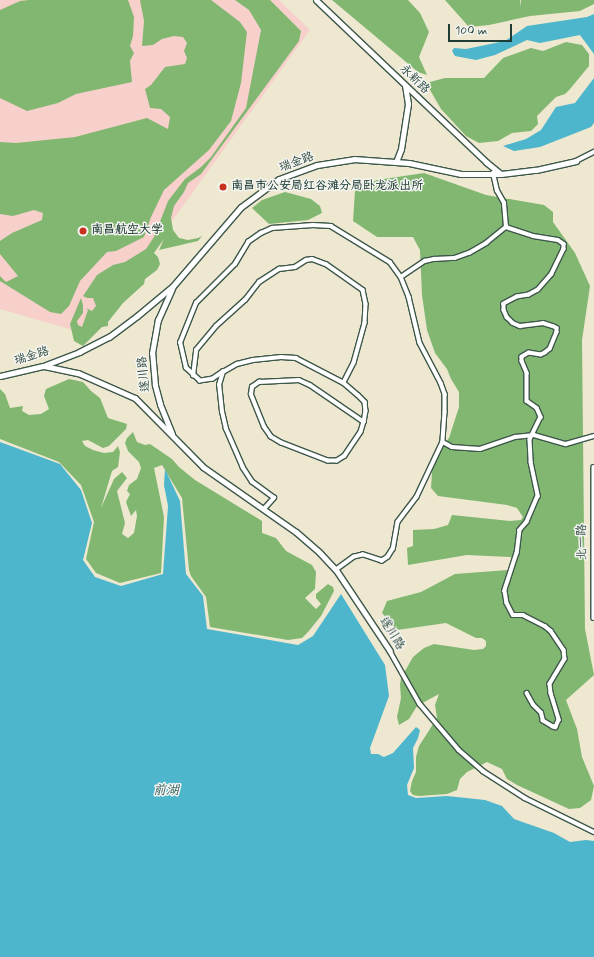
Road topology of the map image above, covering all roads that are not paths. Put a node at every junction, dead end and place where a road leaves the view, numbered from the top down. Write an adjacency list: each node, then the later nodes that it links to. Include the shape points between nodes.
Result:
1 (316, 0): 2 (street, 永新路)
2 (405, 85): 5 (street, via 408,104); 7 (street, 永新路)
3 (594, 152): 4 (street, 瑞金路)
4 (576, 161): 7 (street, 瑞金路, via 536,170)
5 (396, 162): 6 (street, 瑞金路, via 460,174); 10 (street, 瑞金路, via 354,159 317,165 279,179 241,207)
6 (493, 174): 7 (street, 瑞金路); 8 (street, via 497,191 504,203)
7 (501, 174)
8 (506, 227): 9 (street, via 468,253 455,258 425,261); 17 (street, via 533,236 558,240 564,244 552,274 538,290 504,304 504,310 513,323 520,326 543,323 557,328 550,349 541,355 530,353 522,357 527,374 527,401 537,408 541,417)
9 (401, 277): 14 (street, via 390,262 331,226 272,228 261,233 248,242 235,264 196,303 180,344 186,368); 20 (street, via 409,297 420,343 445,394)
10 (174, 286): 11 (street, 瑞金路, via 109,337); 18 (street, 遂川路, via 158,320 152,353 155,385)
11 (43, 366): 13 (street, 瑞金路); 18 (street, 遂川路, via 84,374 135,398)
12 (223, 372): 14 (street, via 213,379 200,380); 15 (street, via 245,362 281,357 296,358); 23 (street, via 219,385 226,429 249,478 274,498)
13 (0, 376)
14 (193, 376): 15 (street, via 196,350 260,282 279,269 295,267 312,259 326,264 363,290 366,304 365,323 354,363)
15 (344, 384): 16 (street, via 364,402)
16 (364, 422): 16 (street, via 361,432 345,456 336,461 328,461 272,437 264,427 251,394 252,387 259,382 298,380 310,385)
17 (534, 435): 19 (street, via 566,444); 20 (street, via 515,437 480,449 452,446); 27 (street, via 530,440 531,462 538,496 527,522 520,530 517,553 505,591 507,603 514,615 523,616 545,626 564,650 565,660 550,684 550,693 560,720 556,726 552,727 543,721 541,713 533,705)
18 (173, 436): 23 (street, 遂川路, via 203,467)
19 (594, 436)
20 (443, 442): 24 (street, via 417,497 398,522 393,549 388,558 382,561 363,555 354,557)
21 (594, 467): 22 (street, 北一路)
22 (593, 508): 25 (street, 北一路)
23 (264, 509): 24 (street, 遂川路, via 296,532)
24 (336, 570): 26 (street, 遂川路)
25 (594, 618)
26 (390, 651): 28 (street, 遂川路, via 420,704 459,750 483,771 525,798)
27 (528, 694)
28 (594, 832)

